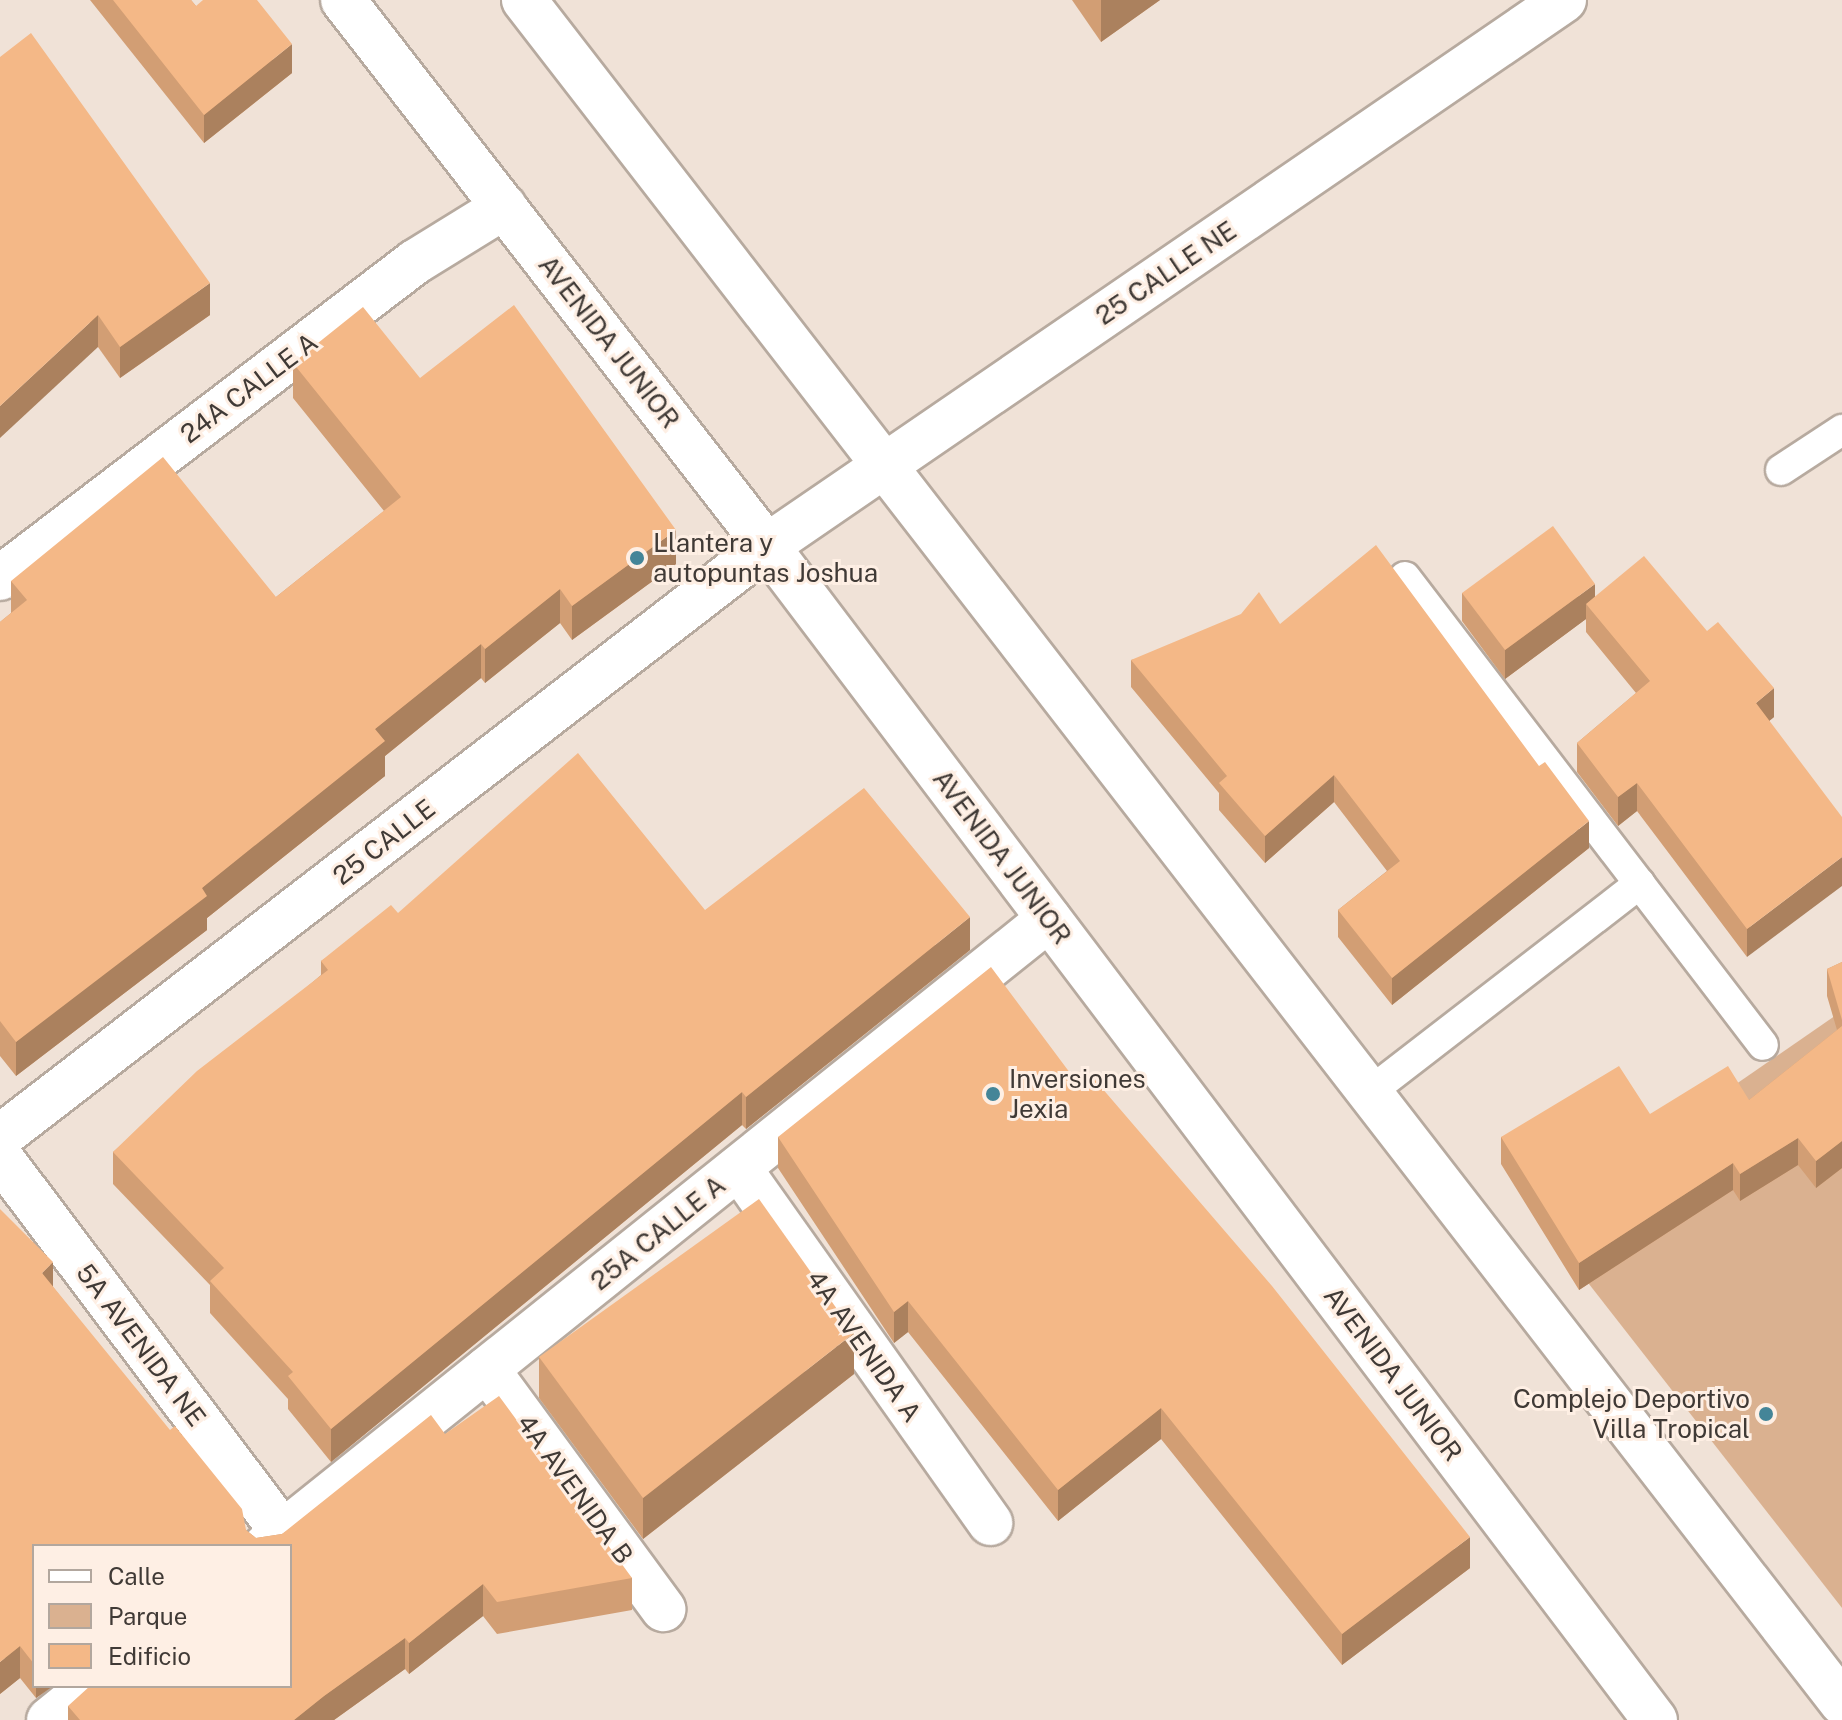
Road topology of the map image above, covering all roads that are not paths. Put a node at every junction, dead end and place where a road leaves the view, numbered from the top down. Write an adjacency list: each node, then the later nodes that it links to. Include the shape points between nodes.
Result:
1 (343, 0): 4 (main road, AVENIDA JUNIOR)
2 (524, 0): 6 (main road)
3 (1564, 0): 6 (main road, 25 CALLE NE)
4 (504, 207): 8 (main road, AVENIDA JUNIOR); 10 (main road, 24A CALLE A, via 415,262)
5 (1842, 430): 7 (lane)
6 (887, 465): 8 (main road, 25 CALLE NE); 14 (main road)
7 (1781, 470)
8 (767, 546): 12 (main road, AVENIDA JUNIOR); 15 (main road, 25 CALLE)
9 (1405, 577): 11 (lane)
10 (0, 578)
11 (1640, 883): 13 (lane); 14 (lane)
12 (1049, 919): 17 (main road, 25A CALLE A); 25 (main road, AVENIDA JUNIOR)
13 (1763, 1045)
14 (1370, 1092): 23 (main road)
15 (0, 1137)
16 (0, 1157): 20 (main road, 5A AVENIDA NE)
17 (739, 1168): 18 (main road, 25A CALLE A); 19 (main road, 4A AVENIDA A)
18 (487, 1369): 20 (main road, 25A CALLE A); 21 (main road, 4A AVENIDA B)
19 (990, 1523)
20 (274, 1540)
21 (663, 1609)
22 (89, 1688): 24 (main road)
23 (1842, 1703)
24 (49, 1720)
25 (1655, 1720)

